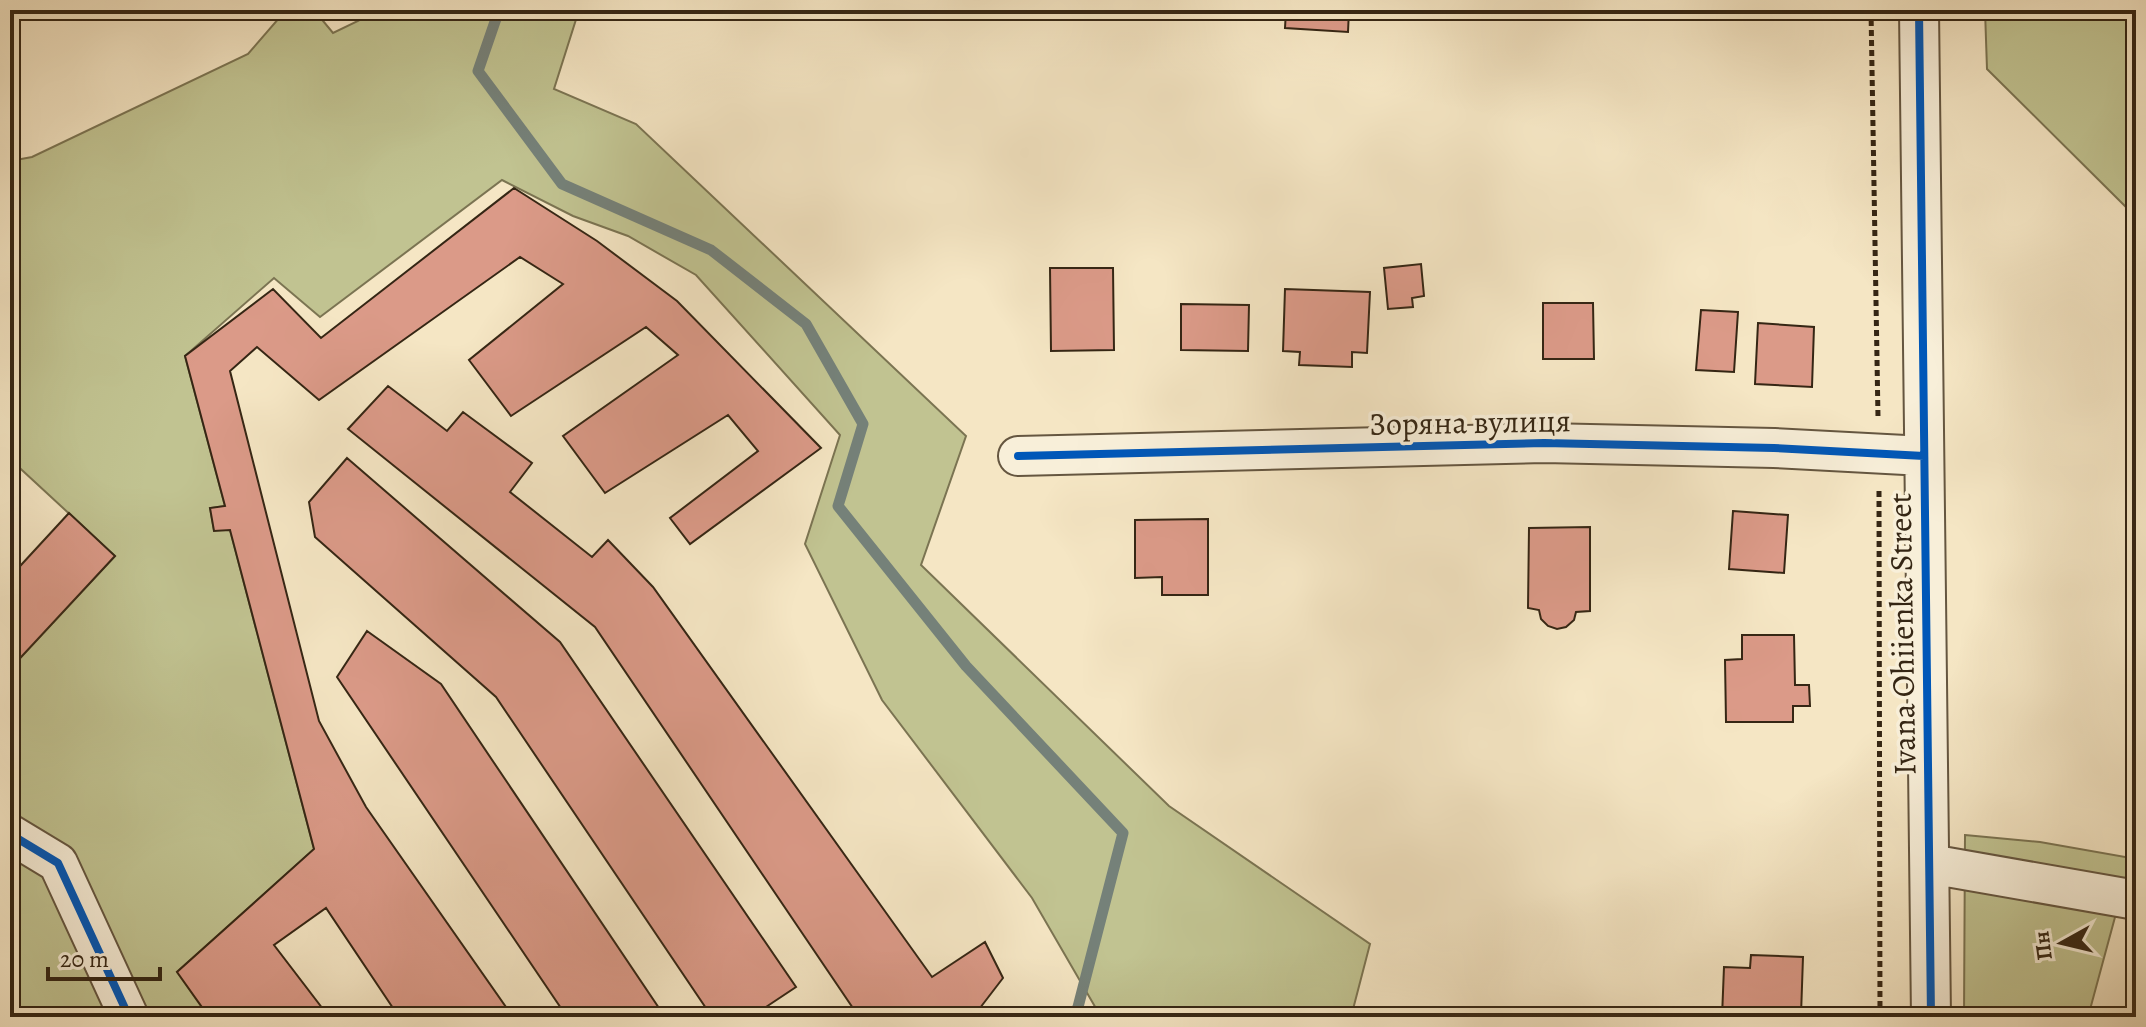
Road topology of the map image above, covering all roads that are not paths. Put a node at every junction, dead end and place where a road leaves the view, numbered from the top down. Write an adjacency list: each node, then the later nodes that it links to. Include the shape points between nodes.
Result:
1 (1919, 10): 3 (street, Ivana Ohiienka Street)
2 (1018, 456): 3 (street, Зоряна вулиця, via 1544,443)
3 (1924, 456): 5 (street, Ivana Ohiienka Street)
4 (10, 834): 7 (street, via 58,863)
5 (1930, 864): 6 (street); 8 (street, Ivana Ohiienka Street)
6 (2136, 900)
7 (129, 1017)
8 (1931, 1017)

